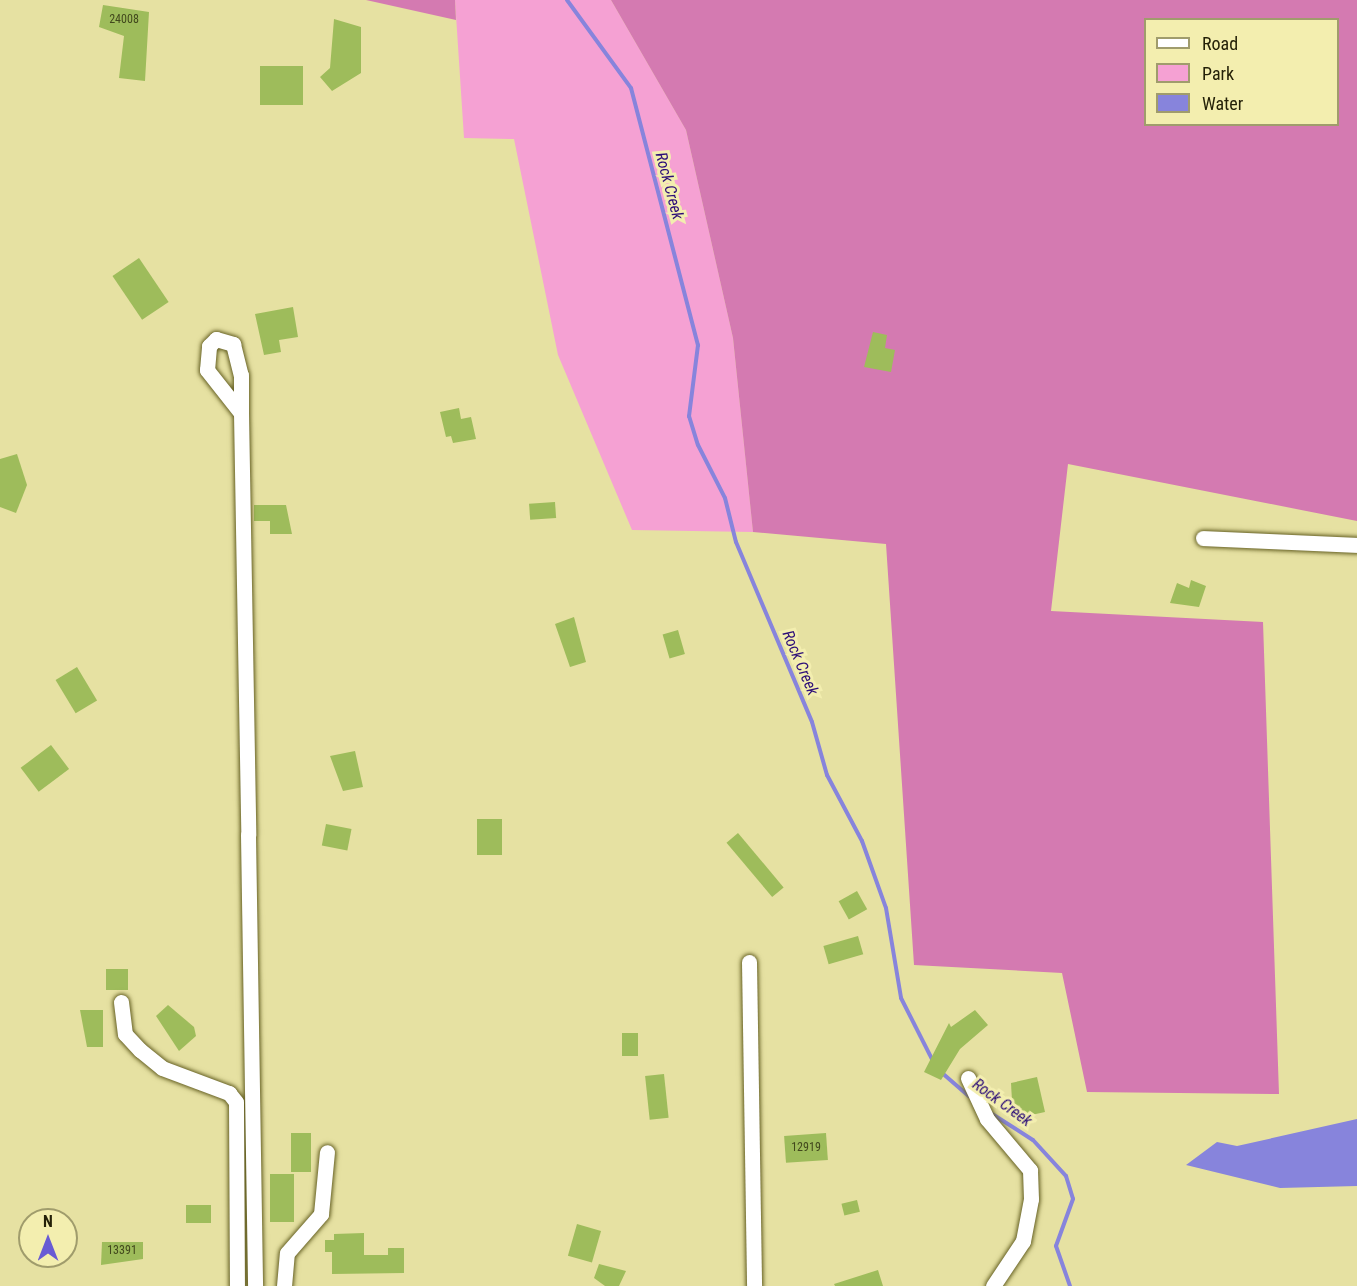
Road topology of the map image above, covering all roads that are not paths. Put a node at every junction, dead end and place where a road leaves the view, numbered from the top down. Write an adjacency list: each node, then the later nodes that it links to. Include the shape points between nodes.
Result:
1 (241, 413): 9 (lane)
2 (1203, 537): 3 (lane)
3 (1357, 545)
4 (749, 962): 11 (lane)
5 (121, 1002): 8 (lane, via 125,1034 140,1050 162,1068 229,1093 236,1102)
6 (968, 1078): 12 (lane, via 987,1119 1030,1170 1026,1232)
7 (327, 1152): 10 (lane, via 321,1214 287,1253)
8 (237, 1286)
9 (255, 1286)
10 (285, 1286)
11 (754, 1286)
12 (993, 1286)

